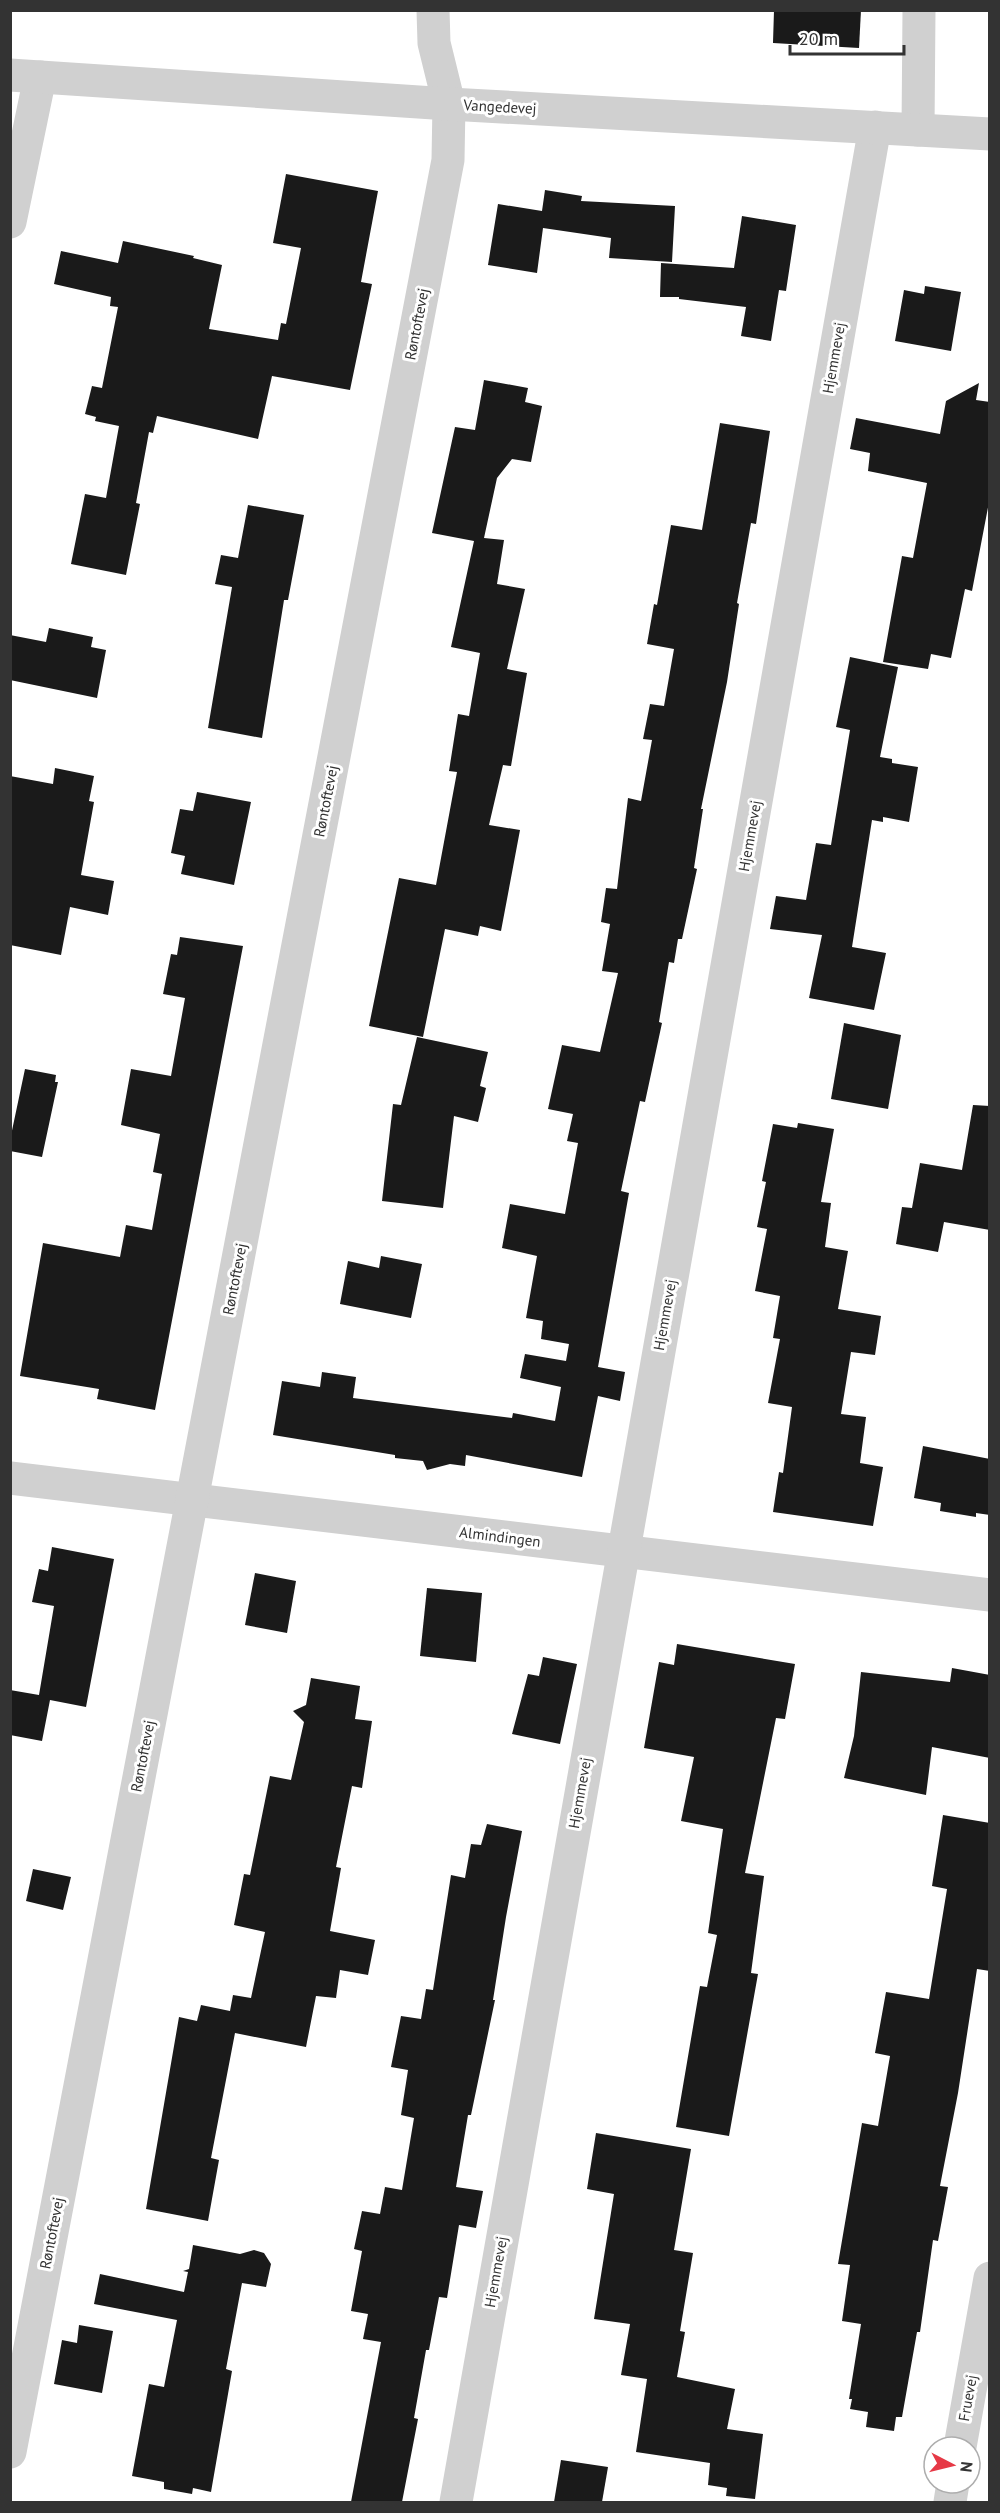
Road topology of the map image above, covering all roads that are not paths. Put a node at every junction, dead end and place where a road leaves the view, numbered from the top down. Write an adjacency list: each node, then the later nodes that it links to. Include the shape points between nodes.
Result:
1 (433, 10): 4 (street, Røntoftevej, via 434,43)
2 (919, 10): 6 (street)
3 (25, 76): 4 (street, Vangedevej); 8 (street)
4 (449, 104): 5 (street, Vangedevej); 10 (street, Røntoftevej, via 448,160)
5 (875, 127): 6 (street, Vangedevej); 11 (street, Hjemmevej)
6 (918, 130): 7 (street, Vangedevej)
7 (990, 134)
8 (10, 222)
9 (10, 1478): 10 (street, Almindingen)
10 (192, 1500): 11 (street, Almindingen); 15 (street, Røntoftevej)
11 (623, 1552): 12 (street, Almindingen); 16 (street, Hjemmevej)
12 (990, 1596)
13 (990, 2278): 14 (street, Fruevej)
14 (962, 2435)
15 (10, 2452)
16 (456, 2502)

